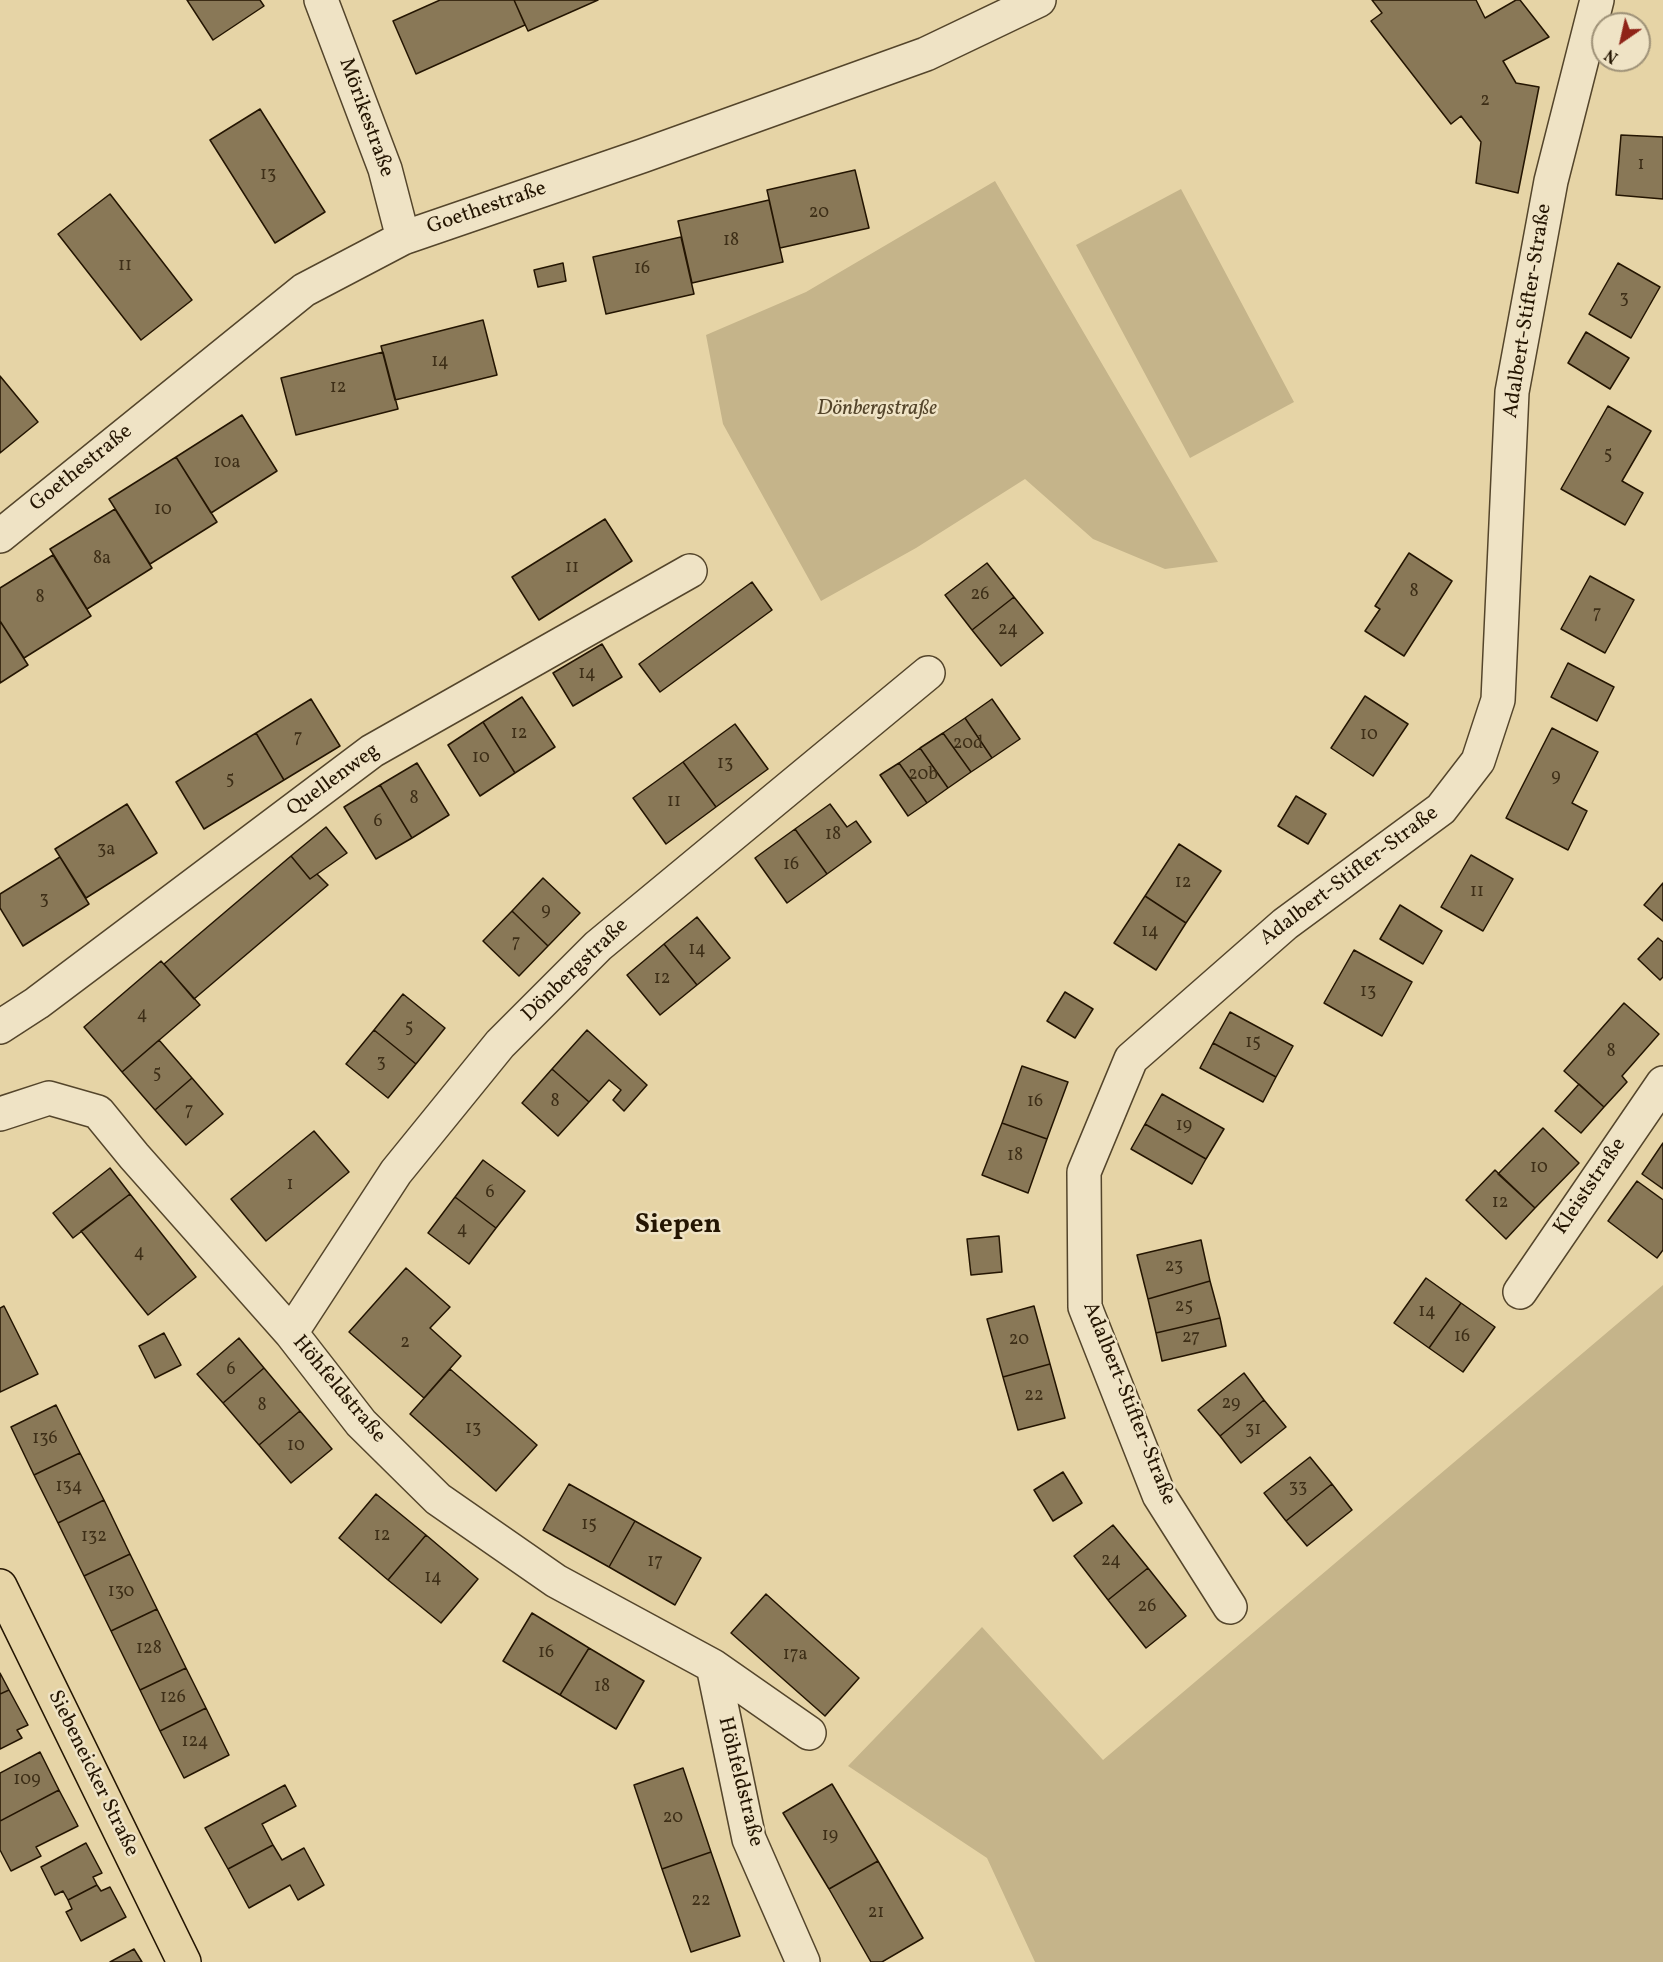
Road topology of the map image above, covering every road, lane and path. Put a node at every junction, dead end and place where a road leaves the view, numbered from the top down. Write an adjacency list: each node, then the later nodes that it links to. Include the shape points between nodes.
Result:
1 (321, 0): 4 (street, Mörikestraße, via 385,169)
2 (1039, 0): 4 (street, Goethestraße, via 926,54)
3 (1597, 0): 14 (street, Adalbert-Stifter-Straße, via 1551,181 1512,392 1498,700 1478,761 1441,809 1285,924 1131,1059 1084,1172 1085,1307 1159,1495)
4 (403, 238): 5 (street, Goethestraße, via 304,290)
5 (0, 536)
6 (690, 571): 8 (street, Quellenweg, via 372,751)
7 (928, 673): 12 (street, Dönbergstraße, via 598,946 500,1044 396,1172)
8 (0, 1027)
9 (1663, 1083): 11 (street, Kleiststraße)
10 (0, 1114): 12 (street, Höhfeldstraße, via 49,1098 98,1112)
11 (1520, 1292)
12 (291, 1333): 15 (street, Höhfeldstraße, via 362,1423 438,1499 556,1581)
13 (0, 1586): 17 (main road, Siebeneicker Straße)
14 (1230, 1607)
15 (712, 1666): 16 (street, Höhfeldstraße); 18 (street, Höhfeldstraße, via 749,1839)
16 (809, 1733)
17 (184, 1962)
18 (803, 1962)

